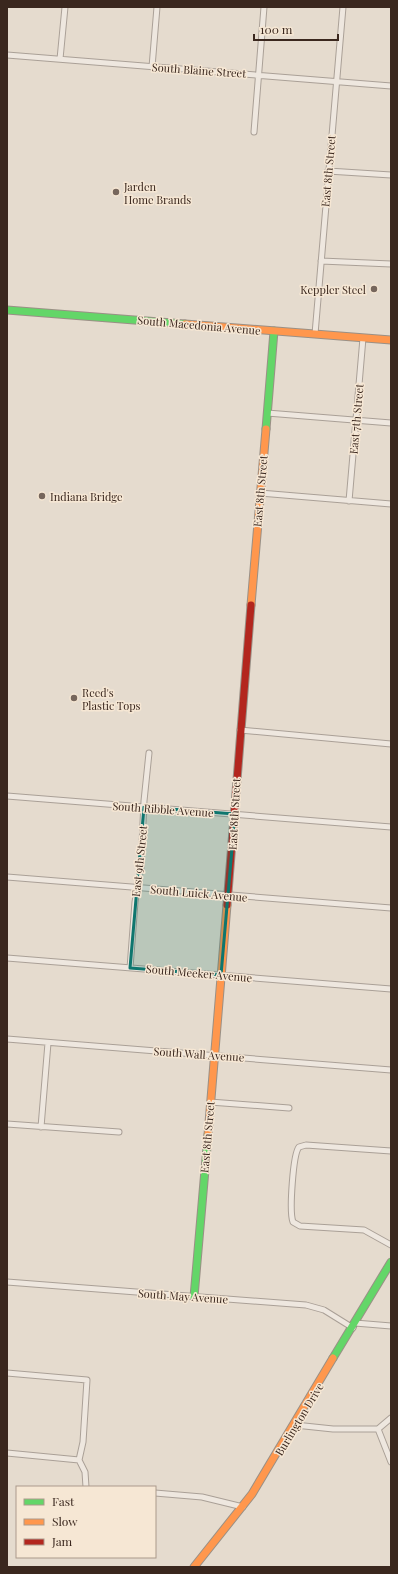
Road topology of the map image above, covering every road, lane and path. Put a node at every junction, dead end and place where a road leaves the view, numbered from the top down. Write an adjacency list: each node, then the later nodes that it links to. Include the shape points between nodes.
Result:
1 (65, 7): 6 (street)
2 (157, 7): 7 (street)
3 (264, 7): 8 (street)
4 (343, 7): 9 (street, East 8th Street)
5 (7, 55): 6 (street, South Blaine Street)
6 (60, 59): 7 (street, South Blaine Street)
7 (152, 67): 8 (street, South Blaine Street)
8 (258, 75): 9 (street, South Blaine Street); 11 (street)
9 (336, 81): 10 (street, South Blaine Street); 12 (street, East 8th Street)
10 (391, 86)
11 (254, 132)
12 (328, 170): 13 (street); 14 (street, East 8th Street)
13 (391, 175)
14 (321, 260): 15 (street); 18 (street, East 8th Street)
15 (391, 264)
16 (7, 310): 17 (street, South Macedonia Avenue)
17 (274, 331): 18 (street, South Macedonia Avenue); 21 (street, East 8th Street)
18 (315, 334): 19 (street, South Macedonia Avenue)
19 (363, 338): 20 (street, South Macedonia Avenue); 22 (street, East 7th Street)
20 (391, 340)
21 (268, 413): 22 (street); 24 (street, East 8th Street)
22 (355, 420): 23 (street); 25 (street, East 7th Street)
23 (391, 423)
24 (260, 493): 25 (street); 27 (street, East 8th Street)
25 (349, 501): 26 (street)
26 (391, 504)
27 (240, 730): 28 (street); 32 (street, East 8th Street)
28 (391, 744)
29 (150, 753): 31 (street, East 9th Street)
30 (7, 796): 31 (street, South Ribble Avenue)
31 (144, 807): 32 (street, South Ribble Avenue); 35 (street, East 9th Street)
32 (235, 814): 33 (street, South Ribble Avenue); 36 (street, East 8th Street)
33 (391, 827)
34 (7, 877): 35 (street, South Luick Avenue)
35 (138, 888): 36 (street, South Luick Avenue); 39 (street, East 9th Street)
36 (228, 895): 37 (street, South Luick Avenue); 40 (street, East 8th Street)
37 (391, 908)
38 (7, 958): 39 (street, South Meeker Avenue)
39 (130, 968): 40 (street, South Meeker Avenue)
40 (221, 975): 41 (street, South Meeker Avenue); 44 (street, East 8th Street)
41 (391, 989)
42 (7, 1039): 43 (street, South Wall Avenue)
43 (48, 1042): 44 (street, South Wall Avenue); 49 (street)
44 (214, 1055): 45 (street, South Wall Avenue); 46 (street, East 8th Street)
45 (391, 1070)
46 (210, 1102): 47 (street); 55 (street, East 8th Street)
47 (289, 1108)
48 (7, 1124): 49 (street)
49 (41, 1127): 50 (street)
50 (119, 1132)
51 (391, 1151): 52 (street, via 306,1145 299,1147 295,1163 291,1213 294,1223 300,1226 364,1230)
52 (391, 1245)
53 (391, 1262): 56 (street, Burlington Drive)
54 (7, 1282): 55 (street, South May Avenue)
55 (194, 1297): 56 (street, South May Avenue, via 306,1304 324,1310)
56 (354, 1326): 57 (street, South May Avenue); 60 (street, Burlington Drive)
57 (391, 1326)
58 (7, 1373): 63 (street, via 87,1380 83,1442)
59 (391, 1418): 61 (street)
60 (295, 1425): 61 (street); 67 (street, Burlington Drive)
61 (378, 1430): 64 (street)
62 (7, 1453): 63 (street)
63 (79, 1460): 65 (street, via 85,1472)
64 (391, 1462)
65 (86, 1486)
66 (156, 1493): 67 (street, via 202,1497)
67 (243, 1508): 68 (street, Burlington Drive)
68 (194, 1567)

